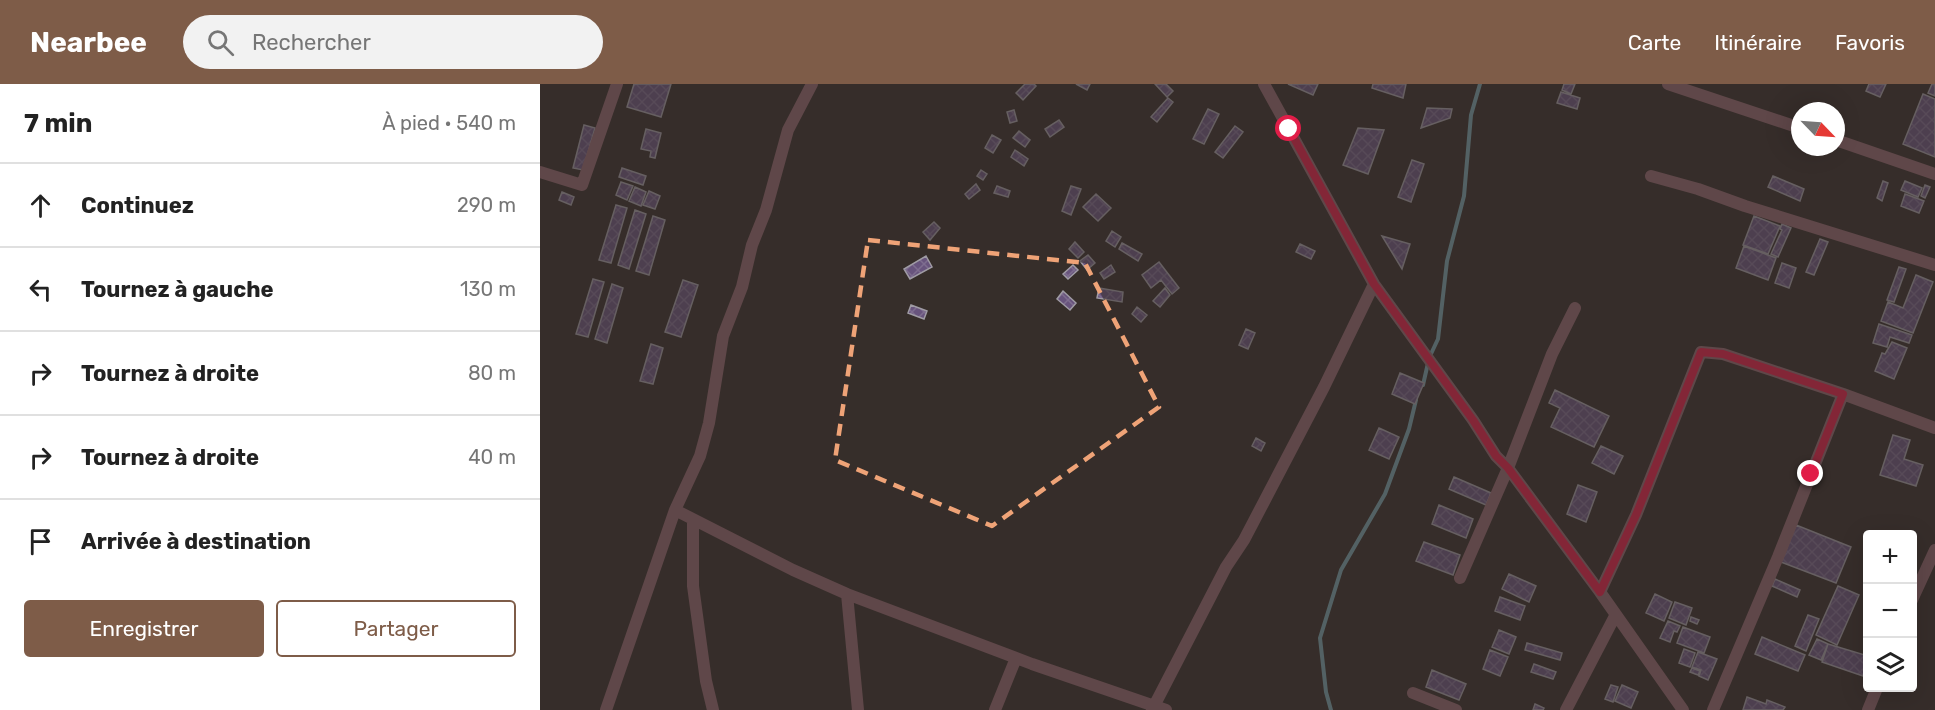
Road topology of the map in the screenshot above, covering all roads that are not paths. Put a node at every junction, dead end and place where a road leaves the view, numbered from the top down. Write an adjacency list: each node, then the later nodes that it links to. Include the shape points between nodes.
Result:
1 (617, 84): 8 (street, via 582,185)
2 (812, 84): 17 (street, via 788,130 742,287 723,336 700,456)
3 (1264, 84): 12 (street)
4 (1668, 84): 5 (street)
5 (1698, 88): 6 (street)
6 (1791, 124)
7 (1845, 143): 9 (street)
8 (540, 172)
9 (1935, 174)
10 (1651, 176): 11 (street)
11 (1935, 265)
12 (1374, 284): 16 (street); 28 (street, via 1324,387)
13 (1575, 308): 16 (street, via 1552,354)
14 (1843, 394): 15 (street); 22 (street, via 1723,354 1701,352 1636,515); 37 (street)
15 (1935, 428)
16 (1508, 468): 20 (street); 22 (street)
17 (675, 510): 18 (street); 29 (street)
18 (693, 520): 23 (street); 30 (street, via 693,586)
19 (1935, 550): 21 (street)
20 (1460, 578)
21 (1917, 589)
22 (1600, 592): 24 (street)
23 (847, 594): 25 (street); 31 (street)
24 (1615, 616): 35 (street); 36 (street)
25 (1016, 658): 28 (street); 32 (street)
26 (1875, 692): 38 (street)
27 (1413, 693): 34 (street)
28 (1153, 707): 33 (street)
29 (606, 710)
30 (713, 710)
31 (858, 710)
32 (995, 710)
33 (1166, 710)
34 (1456, 710)
35 (1566, 710)
36 (1683, 710)
37 (1713, 710)
38 (1868, 710)

